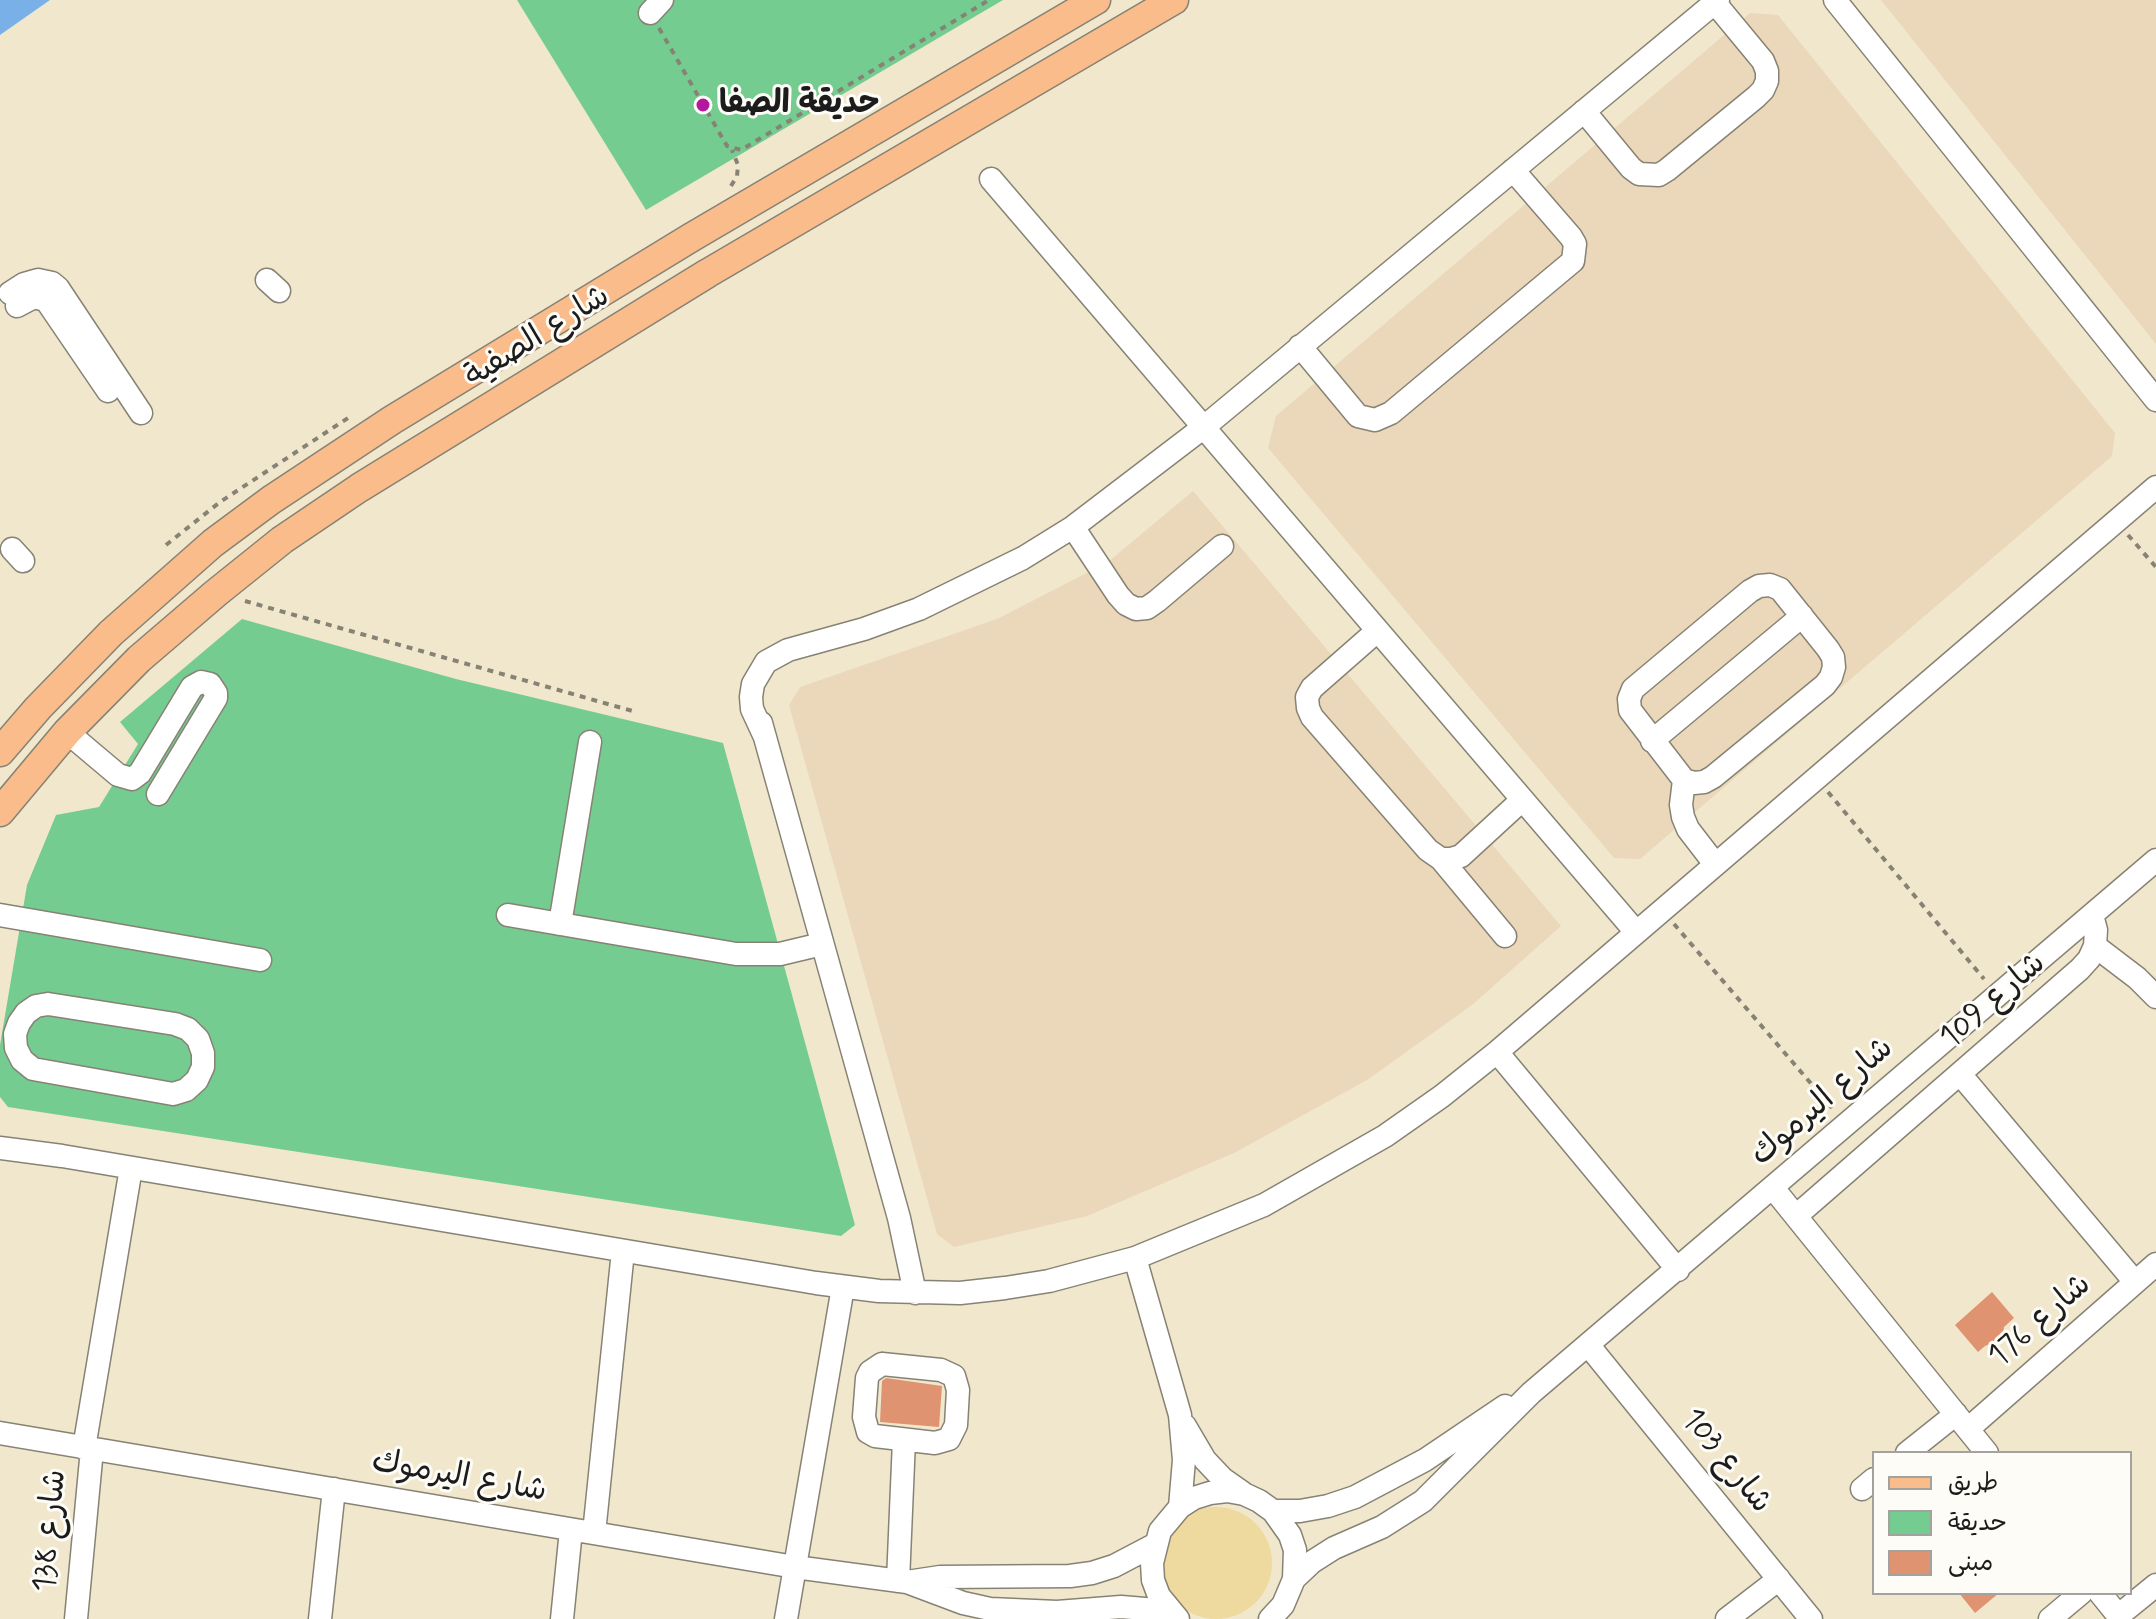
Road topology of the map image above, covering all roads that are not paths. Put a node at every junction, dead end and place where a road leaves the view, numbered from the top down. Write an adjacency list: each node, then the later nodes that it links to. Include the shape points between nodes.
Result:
1 (1096, 0): 18 (main road, شارع الصفية, via 392,420 213,543)
2 (1174, 0): 19 (main road, شارع الصفية, via 708,273 359,488 282,540)
3 (1835, 0): 10 (street)
4 (1717, 1): 5 (street); 5 (street, via 1763,61 1767,81 1701,143 1659,175 1639,174)
5 (1584, 111): 6 (street)
6 (1513, 170): 9 (street); 9 (street, via 1571,237 1573,261 1403,403 1384,418 1358,416)
7 (991, 179): 12 (street)
8 (13, 300): 11 (street, via 46,300)
9 (1300, 346): 12 (street)
10 (2156, 400)
11 (138, 422)
12 (1204, 427): 14 (street); 17 (street)
13 (2156, 487): 30 (street)
14 (1073, 527): 15 (street, via 1118,595 1136,609 1157,601); 37 (street, via 919,609 766,662 753,684 752,709 765,737)
15 (1222, 546)
16 (1802, 616): 21 (street); 21 (street, via 1780,589 1759,586 1640,681 1629,699 1630,710); 24 (street, via 1833,657 1831,677 1713,777 1704,782)
17 (1377, 631): 26 (street); 28 (street, via 1312,688 1308,708)
18 (111, 633): 19 (main road, via 126,637); 23 (main road, شارع الصفية)
19 (139, 659): 20 (main road, شارع الصفية)
20 (67, 732): 25 (street, via 118,775 132,779 192,687 210,684 216,698); 27 (main road, شارع الصفية)
21 (1652, 741): 24 (street)
22 (590, 742): 34 (street)
23 (0, 752)
24 (1684, 780): 30 (street, via 1683,817)
25 (158, 794)
26 (1522, 800): 28 (street, via 1461,856); 35 (street)
27 (0, 812)
28 (1441, 859): 36 (street)
29 (2156, 860): 33 (street, شارع اليرموك)
30 (1715, 864): 35 (street)
31 (0, 915): 39 (street)
32 (508, 915): 34 (street)
33 (2092, 915): 38 (street); 46 (street, شارع اليرموك)
34 (560, 924): 37 (street, via 736,954 780,954)
35 (1636, 932): 42 (street)
36 (1505, 936)
37 (822, 944): 53 (street)
38 (2095, 946): 40 (street); 43 (street, شارع 109, via 2080,969)
39 (260, 960)
40 (2156, 997)
41 (8, 1033): 41 (street, via 33,1069 159,1093 186,1090 203,1067 198,1039 175,1024 48,1004 26,1013)
42 (1497, 1052): 49 (street, via 1385,1136 1325,1172 1264,1205); 50 (street)
43 (1960, 1074): 47 (street, شارع 109); 51 (street)
44 (0, 1148): 45 (street)
45 (131, 1168): 48 (street); 60 (street, شارع 138)
46 (1773, 1188): 47 (street); 50 (street, شارع اليرموك)
47 (1796, 1216): 57 (street)
48 (623, 1251): 52 (street); 67 (street)
49 (1135, 1258): 53 (street, via 1049,1281 960,1293); 56 (street)
50 (1678, 1270): 54 (street, شارع اليرموك)
51 (2149, 1274): 57 (street, شارع 176)
52 (843, 1287): 53 (street); 69 (street)
53 (915, 1293)
54 (1589, 1346): 55 (street, شارع اليرموك); 71 (street, شارع 103)
55 (1531, 1393): 66 (street, شارع اليرموك, via 1355,1497 1314,1509); 70 (street, شارع اليرموك, via 1423,1501 1334,1548)
56 (1180, 1415): 64 (street, via 1205,1460); 65 (street)
57 (1962, 1422): 61 (street, شارع 176); 62 (street)
58 (0, 1433): 60 (street, شارع اليرموك)
59 (904, 1440): 59 (street, via 875,1436 864,1424 870,1372 882,1364 948,1372 957,1383 954,1433 943,1443); 72 (street)
60 (88, 1449): 63 (street, شارع اليرموك); 79 (street, شارع 138)
61 (1911, 1451)
62 (1985, 1451)
63 (334, 1489): 67 (street, شارع اليرموك); 80 (street)
64 (1244, 1494): 65 (street, via 1210,1493); 66 (street)
65 (1180, 1507): 68 (street)
66 (1273, 1511): 70 (street, via 1295,1550)
67 (582, 1532): 69 (street, شارع اليرموك); 81 (street)
68 (1154, 1545): 72 (street, شارع اليرموك, via 1092,1573); 77 (street, via 1153,1580)
69 (795, 1567): 72 (street, شارع اليرموك); 82 (street)
70 (1294, 1579): 76 (street)
71 (1779, 1579): 83 (street); 84 (street, شارع 103)
72 (903, 1581): 77 (street, شارع اليرموك, via 990,1609 1057,1612 1121,1607)
73 (2156, 1585): 78 (street)
74 (2079, 1595): 85 (street)
75 (2102, 1595): 78 (street)
76 (1278, 1614)
77 (1173, 1615)
78 (2120, 1617)
79 (76, 1619)
80 (320, 1619)
81 (562, 1619)
82 (786, 1619)
83 (1727, 1619)
84 (1811, 1619)
85 (2050, 1619)

